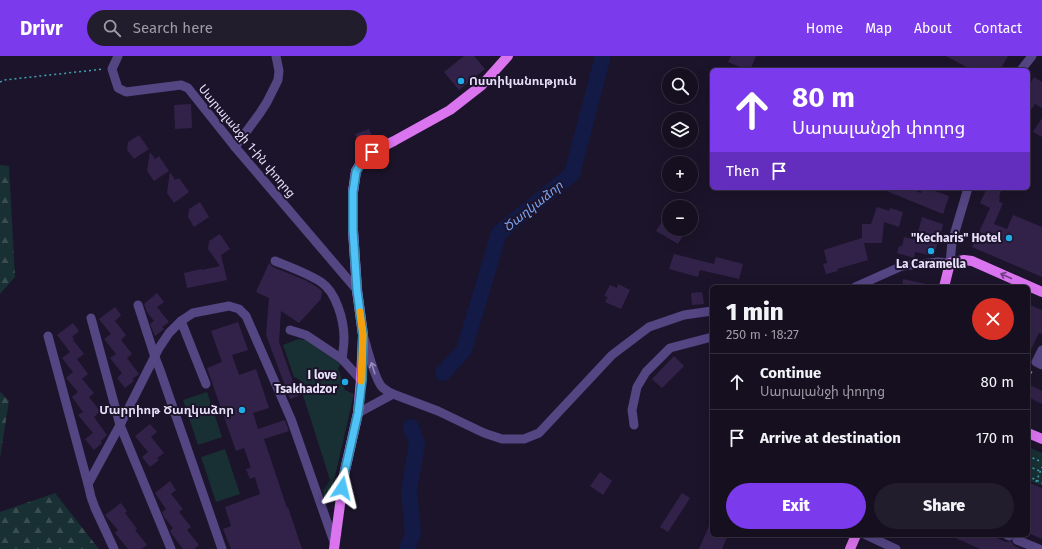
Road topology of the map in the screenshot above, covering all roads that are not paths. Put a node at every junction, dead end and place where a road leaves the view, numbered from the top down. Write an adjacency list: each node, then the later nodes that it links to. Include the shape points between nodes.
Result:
1 (118, 56): 6 (street, Սարալանջի 1-ին փողոց, via 112,69 118,88 126,92 181,85 188,88)
2 (276, 56): 6 (street, via 278,80 260,113)
3 (508, 56): 14 (main road, via 482,85 450,110 372,152 362,161 356,172 353,192)
4 (1032, 56): 5 (street)
5 (1023, 68)
6 (235, 147): 14 (street, Սարալանջի 1-ին փողոց)
7 (967, 190): 9 (street, via 952,242)
8 (275, 261): 26 (street, via 322,282 332,293 342,322)
9 (950, 263): 10 (street, via 902,266); 11 (main road); 12 (main road, one-way to 9, via 972,261)
10 (859, 285)
11 (944, 285)
12 (1026, 285)
13 (1030, 287): 15 (main road, one-way to 13)
14 (357, 290): 21 (main road)
15 (1042, 292)
16 (138, 305): 25 (street)
17 (710, 311): 30 (street, via 649,327 612,355 539,433 524,439 502,440)
18 (91, 318): 32 (street)
19 (181, 321): 25 (street, via 169,333); 29 (street); 40 (street, via 193,313 230,306 239,309 246,316 291,419)
20 (290, 330): 26 (street, via 306,335)
21 (363, 335): 28 (main road); 30 (street, one-way to 21, via 382,387 377,379)
22 (48, 336): 36 (street)
23 (710, 338): 33 (street, via 670,348 646,372 638,387 632,410)
24 (1042, 350): 27 (street, via 1036,362)
25 (155, 357): 32 (street); 43 (street)
26 (342, 359): 28 (street)
27 (1042, 364)
28 (362, 380): 31 (main road)
29 (206, 384)
30 (393, 394): 31 (street)
31 (358, 413): 40 (main road, via 344,475)
32 (120, 425): 36 (street); 42 (street)
33 (634, 425)
34 (1030, 434): 35 (main road)
35 (1042, 440)
36 (88, 484): 41 (street, via 95,508)
37 (855, 537): 44 (main road)
38 (870, 537): 45 (street)
39 (1011, 537): 46 (street)
40 (334, 545)
41 (114, 549)
42 (171, 549)
43 (222, 549)
44 (850, 549)
45 (896, 549)
46 (1039, 549)

